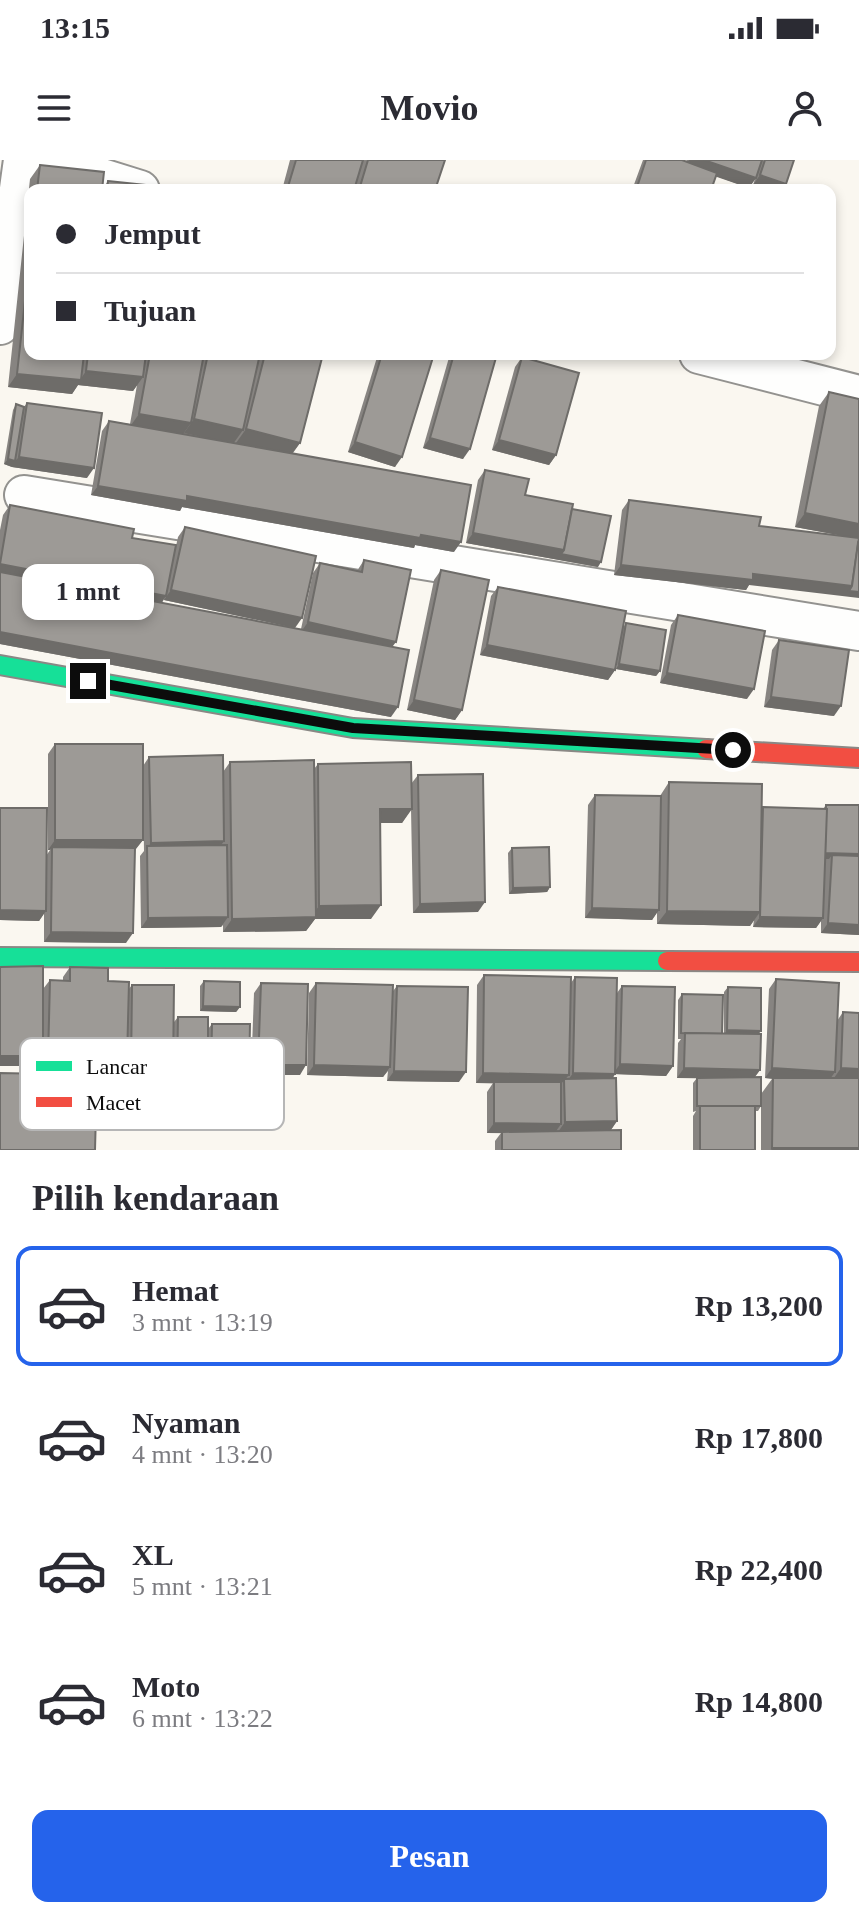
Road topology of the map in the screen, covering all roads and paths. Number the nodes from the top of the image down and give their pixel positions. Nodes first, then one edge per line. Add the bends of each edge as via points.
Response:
1 (23, 160) edge
2 (44, 160) edge
3 (121, 184) edge
4 (0, 325) edge
5 (722, 360) edge
6 (859, 395) edge
7 (24, 495) dead end
8 (859, 631) edge
9 (0, 665) edge
10 (859, 758) edge
11 (0, 957) edge
12 (859, 962) edge

1 - 4 street
2 - 3 street
5 - 6 street
7 - 8 street
9 - 10 street via 353,728
11 - 12 street

